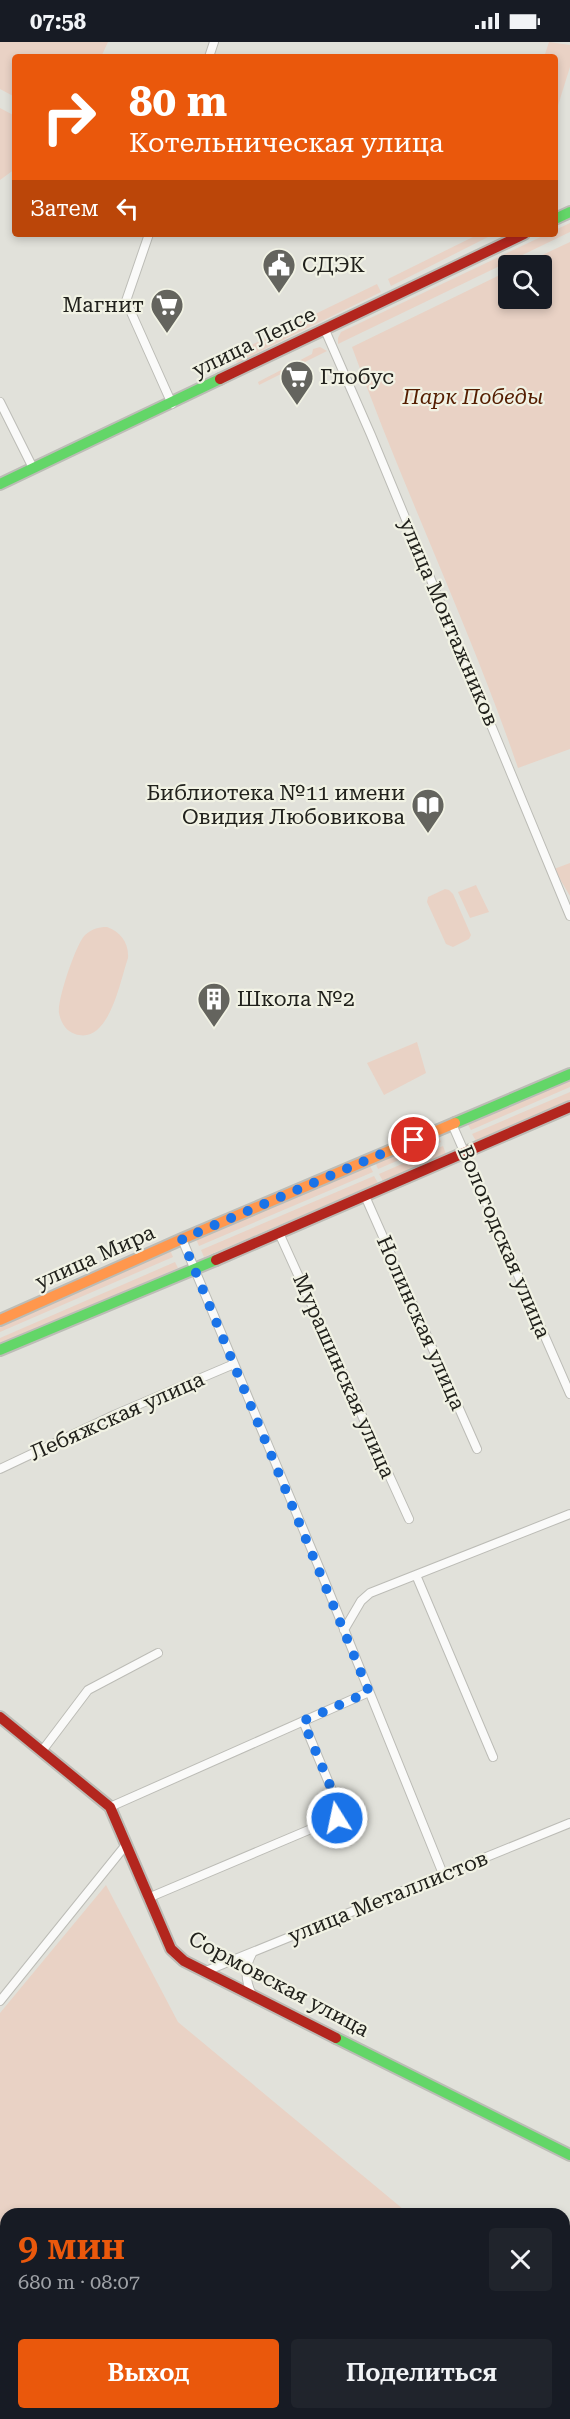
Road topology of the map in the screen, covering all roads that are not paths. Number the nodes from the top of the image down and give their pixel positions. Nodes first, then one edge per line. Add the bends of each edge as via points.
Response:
1 (148, 237) edge
2 (518, 237) edge
3 (325, 330) junction
4 (0, 402) edge
5 (172, 404) junction
6 (33, 468) junction
7 (0, 484) edge
8 (570, 916) edge
9 (570, 1074) edge
10 (570, 1107) edge
11 (452, 1124) junction
12 (466, 1153) junction
13 (365, 1196) junction
14 (279, 1233) junction
15 (182, 1239) junction
16 (194, 1268) junction
17 (0, 1320) edge
18 (0, 1350) edge
19 (234, 1364) junction
20 (570, 1394) edge
21 (477, 1449) dead end
22 (0, 1469) edge
23 (570, 1514) edge
24 (409, 1519) dead end
25 (416, 1575) junction
26 (344, 1630) junction
27 (158, 1653) dead end
28 (369, 1692) junction
29 (0, 1717) edge
30 (303, 1721) junction
31 (42, 1751) junction
32 (493, 1757) dead end
33 (110, 1807) junction
34 (570, 1823) edge
35 (126, 1846) junction
36 (443, 1874) junction
37 (148, 1898) junction
38 (253, 1952) junction
39 (206, 1971) junction
40 (252, 1995) junction
41 (0, 2001) edge
42 (570, 2155) edge

1 - 5 street via 126,301
2 - 3 street, улица Лепсе
3 - 5 street, улица Лепсе
3 - 8 street, улица Монтажников
4 - 6 street
5 - 6 street, улица Лепсе
6 - 7 street, улица Лепсе
9 - 11 street, улица Мира
10 - 12 street
11 - 12 street, Вологодская улица
11 - 15 street, улица Мира
12 - 13 street
12 - 20 street, Вологодская улица
13 - 14 street
13 - 21 street, Нолинская улица
14 - 16 street
14 - 24 street, Мурашинская улица
15 - 16 street
15 - 17 street, улица Мира
16 - 18 street
16 - 19 street
19 - 22 street, Лебяжская улица
19 - 26 street
23 - 25 street
25 - 26 street via 370,1593 360,1602
25 - 32 street
26 - 28 street
27 - 31 street via 88,1690
28 - 30 street
28 - 36 street
29 - 31 street, Сормовская улица
30 - 33 street
30 - 37 street via 339,1807 337,1818
31 - 33 street, Сормовская улица
33 - 35 street, Сормовская улица
34 - 36 street, улица Металлистов
35 - 37 street, Сормовская улица
35 - 41 street
36 - 38 street, улица Металлистов
37 - 39 street, Сормовская улица via 171,1949 184,1961
38 - 39 street, улица Металлистов
38 - 40 street via 246,1965
39 - 40 street, Сормовская улица
40 - 42 street, Сормовская улица

